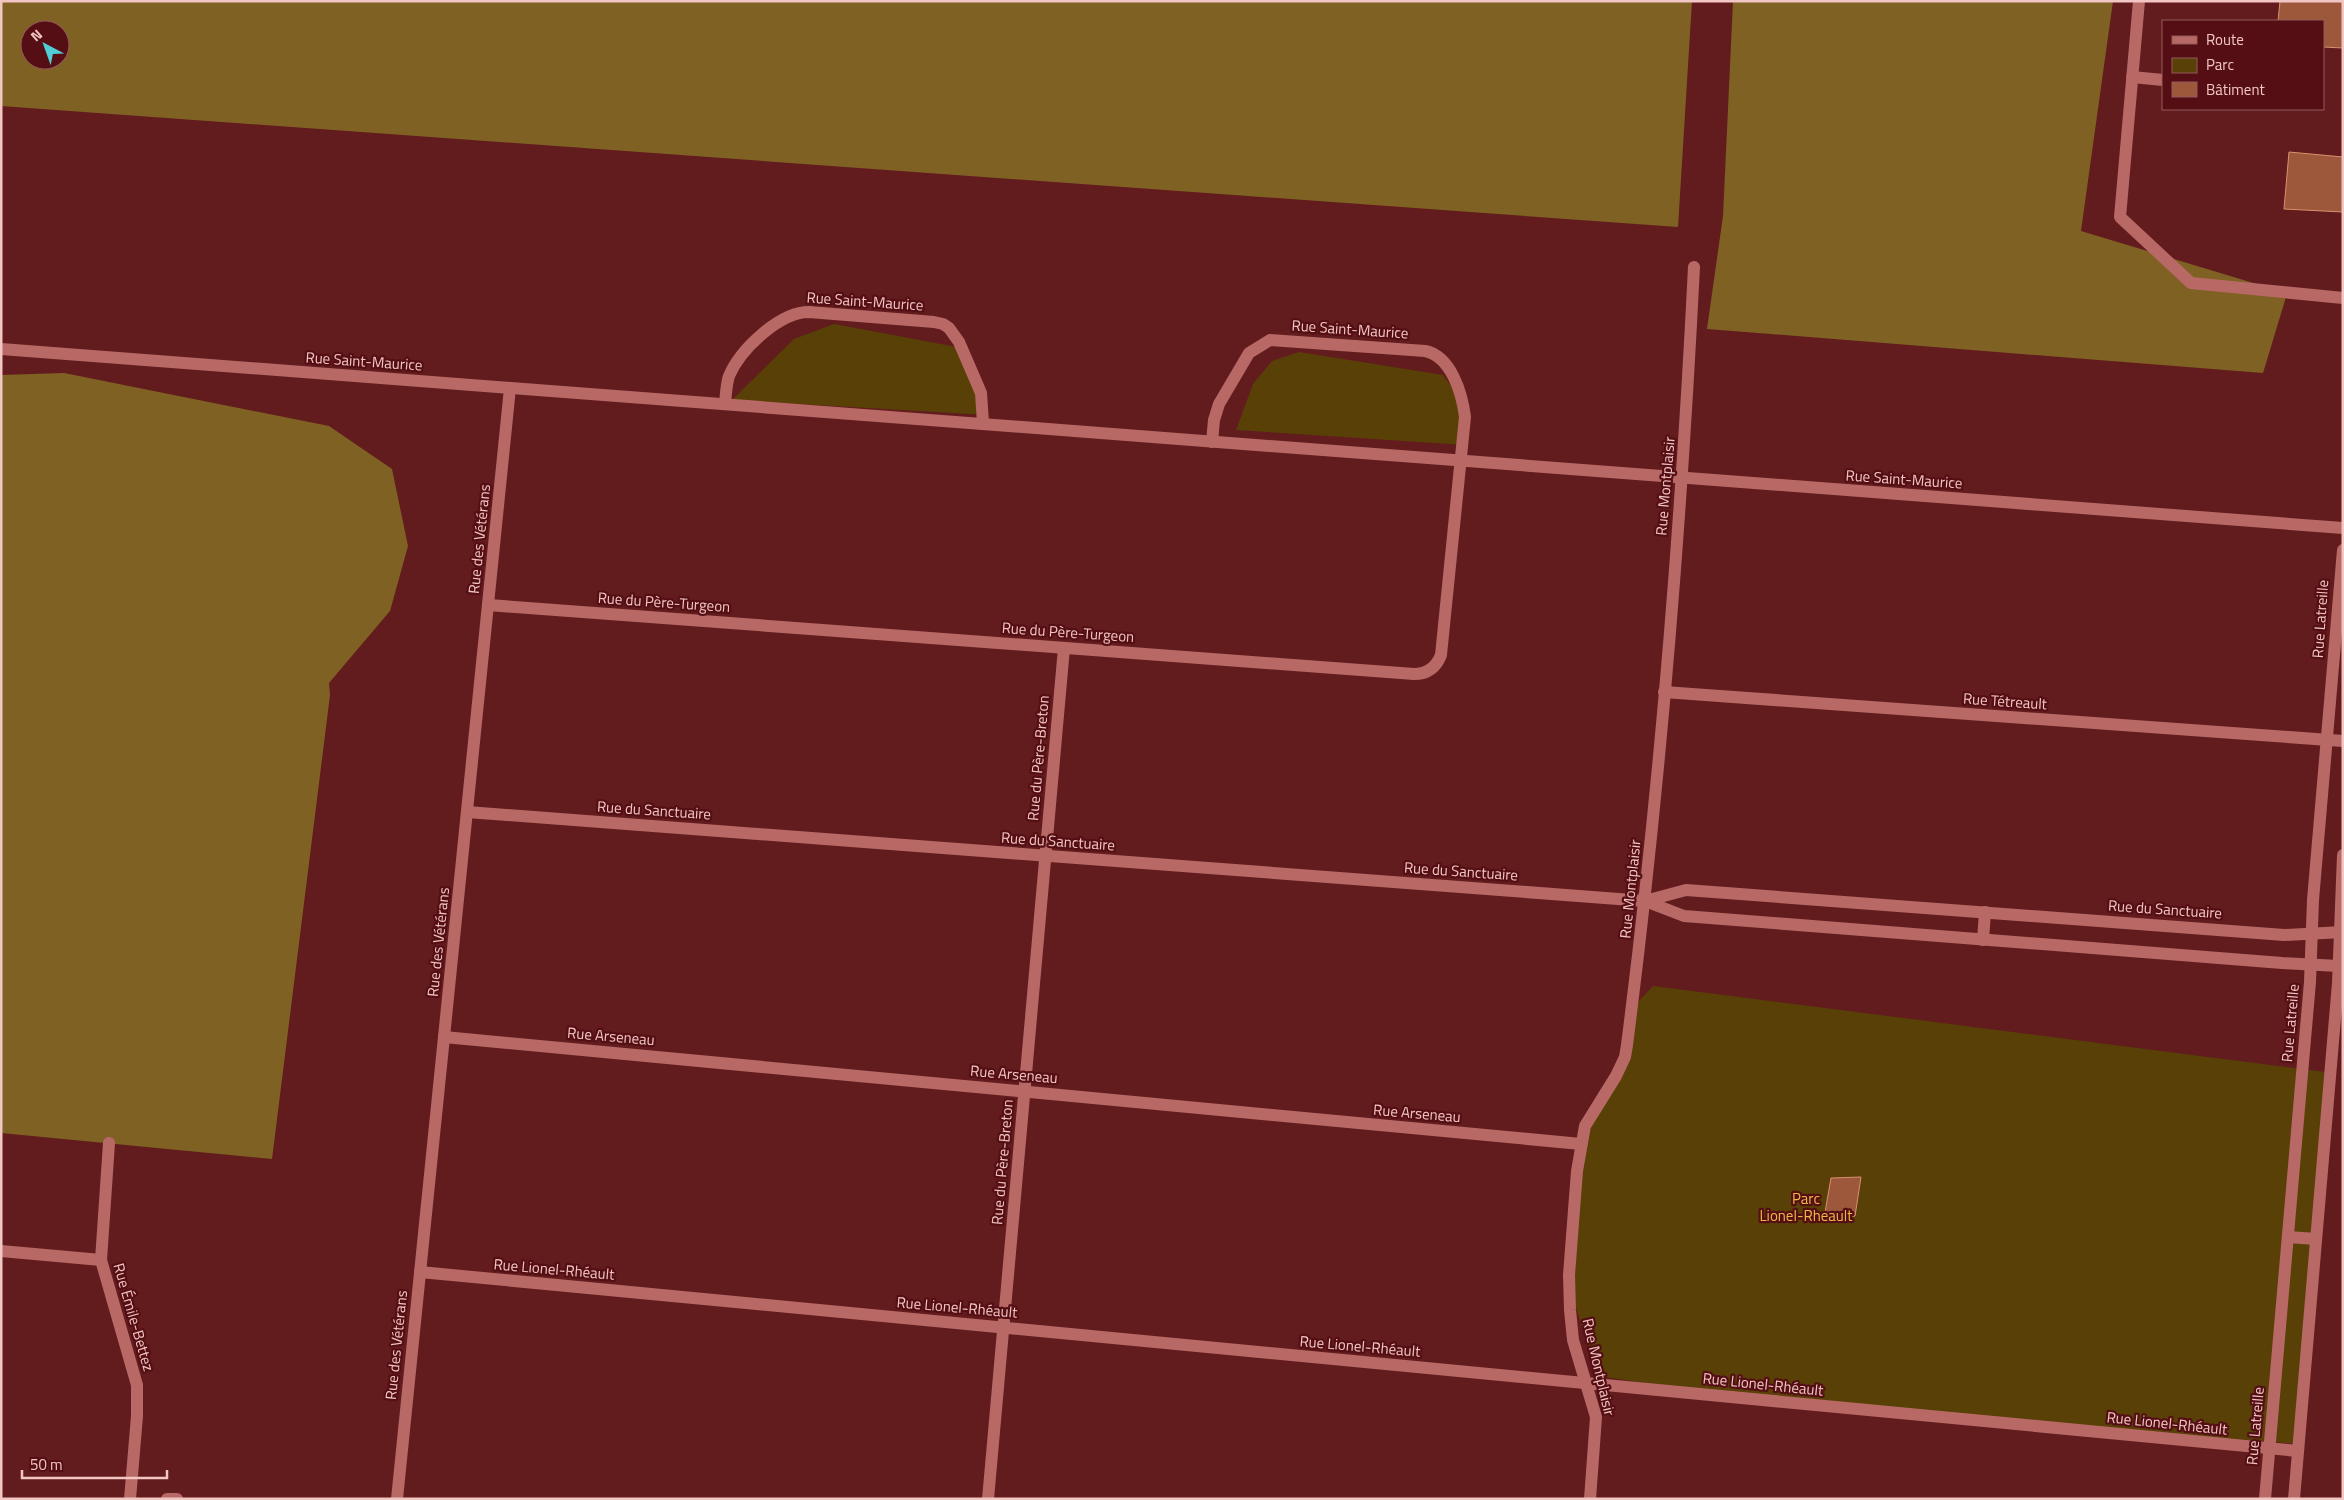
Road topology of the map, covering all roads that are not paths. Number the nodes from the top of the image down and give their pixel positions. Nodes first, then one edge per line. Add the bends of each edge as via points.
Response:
1 (2139, 1) edge
2 (2132, 77) junction
3 (2162, 80) edge
4 (1694, 267) dead end
5 (2343, 298) edge
6 (1, 349) edge
7 (510, 388) junction
8 (725, 404) junction
9 (983, 423) junction
10 (1212, 442) junction
11 (1462, 460) junction
12 (1683, 477) junction
13 (2343, 528) edge
14 (2343, 550) edge
15 (488, 605) junction
16 (1064, 648) junction
17 (1664, 692) junction
18 (2327, 740) junction
19 (2343, 741) edge
20 (467, 812) junction
21 (2343, 855) edge
22 (1046, 856) junction
23 (1645, 901) junction
24 (1985, 912) junction
25 (2341, 932) edge
26 (2311, 934) junction
27 (1983, 940) junction
28 (2311, 965) junction
29 (2339, 966) junction
30 (444, 1037) junction
31 (1025, 1092) junction
32 (109, 1143) dead end
33 (1581, 1144) junction
34 (2288, 1237) junction
35 (2316, 1239) junction
36 (1, 1251) edge
37 (101, 1260) junction
38 (420, 1272) junction
39 (1004, 1328) junction
40 (1587, 1384) junction
41 (2269, 1449) junction
42 (2298, 1451) junction
43 (130, 1499) edge
44 (167, 1499) edge
45 (177, 1499) edge
46 (397, 1499) edge
47 (988, 1499) edge
48 (1590, 1499) edge
49 (2265, 1499) edge
50 (2294, 1499) edge

1 - 2 street
2 - 3 street
2 - 5 street via 2120,217 2191,283
4 - 12 street, Rue Montplaisir
6 - 7 street, Rue Saint-Maurice
7 - 8 street, Rue Saint-Maurice
7 - 15 street, Rue des Vétérans
8 - 9 street, Rue Saint-Maurice
8 - 9 street, Rue Saint-Maurice via 727,382 736,364 770,328 790,315 809,312 943,324 959,342 981,394
9 - 10 street, Rue Saint-Maurice
10 - 11 street, Rue Saint-Maurice
10 - 11 street, Rue Saint-Maurice via 1219,404 1245,359 1262,344 1281,340 1424,351 1437,355 1450,371 1464,409
11 - 12 street, Rue Saint-Maurice
11 - 16 street, Rue du Père-Turgeon via 1441,656 1430,671 1414,674
12 - 13 street, Rue Saint-Maurice
12 - 17 street, Rue Montplaisir
14 - 18 street, Rue Latreille
15 - 16 street, Rue du Père-Turgeon
15 - 20 street, Rue des Vétérans
16 - 22 street, Rue du Père-Breton
17 - 18 street, Rue Tétreault
17 - 23 street, Rue Montplaisir
18 - 19 street, Rue Tétreault
18 - 26 street, Rue Latreille
20 - 22 street, Rue du Sanctuaire
20 - 30 street, Rue des Vétérans
21 - 25 street
22 - 23 street, Rue du Sanctuaire
22 - 31 street, Rue du Père-Breton
23 - 24 street, Rue du Sanctuaire via 1686,890
23 - 27 street, Rue du Sanctuaire via 1684,916
23 - 33 street, Rue Montplaisir via 1625,1057 1588,1119
24 - 26 street, Rue du Sanctuaire via 2284,935
24 - 27 street
25 - 26 street, Rue du Sanctuaire
25 - 29 street
26 - 28 street, Rue Latreille
27 - 28 street, Rue du Sanctuaire
28 - 29 street, Rue du Sanctuaire
28 - 34 street, Rue Latreille
29 - 35 street
30 - 31 street, Rue Arseneau
30 - 38 street, Rue des Vétérans
31 - 33 street, Rue Arseneau
31 - 39 street, Rue du Père-Breton
32 - 37 street, Rue Émile-Bettez
33 - 40 street, Rue Montplaisir via 1569,1275 1573,1340
34 - 35 street
34 - 41 street, Rue Latreille
35 - 42 street
36 - 37 street
37 - 43 street, Rue Émile-Bettez via 137,1385
38 - 39 street, Rue Lionel-Rhéault
38 - 46 street, Rue des Vétérans
39 - 40 street, Rue Lionel-Rhéault
39 - 47 street, Rue du Père-Breton
40 - 41 street, Rue Lionel-Rhéault
40 - 48 street, Rue Montplaisir via 1596,1417
41 - 42 street, Rue Lionel-Rhéault
41 - 49 street, Rue Latreille
42 - 50 street
44 - 45 street

